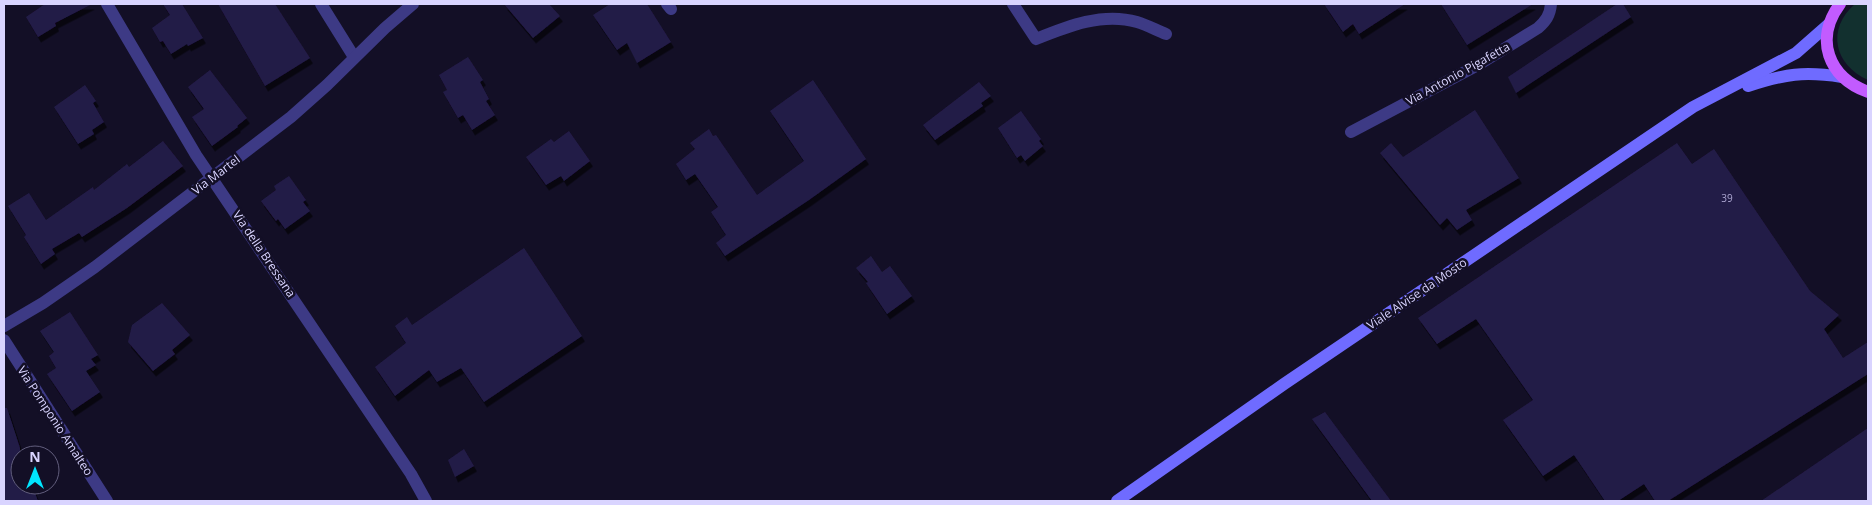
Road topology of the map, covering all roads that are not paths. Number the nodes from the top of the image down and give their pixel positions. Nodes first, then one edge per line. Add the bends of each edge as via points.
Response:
1 (107, 4) edge
2 (321, 4) edge
3 (413, 4) edge
4 (1013, 4) edge
5 (1551, 4) edge
6 (1840, 4) edge
7 (1829, 24) junction
8 (1166, 34) dead end
9 (354, 57) junction
10 (1842, 77) junction
11 (1868, 92) edge
12 (1722, 93) junction
13 (1351, 132) dead end
14 (212, 177) junction
15 (4, 326) edge
16 (4, 340) edge
17 (107, 501) edge
18 (426, 501) edge
19 (1117, 501) edge

1 - 14 street, Via della Bressana
2 - 9 street
3 - 9 street, Via Martel
4 - 8 street via 1036,39 1070,25 1104,18 1136,22
5 - 13 street, Via Antonio Pigafetta via 1546,20 1538,28 1478,66
6 - 7 main road
7 - 10 main road via 1826,38 1828,53
7 - 12 main road, Viale Alvise da Mosto via 1796,53
9 - 14 street, Via Martel via 291,117
10 - 11 main road
10 - 12 main road, Viale Alvise da Mosto via 1802,73
12 - 19 main road, Viale Alvise da Mosto via 1693,107
14 - 15 street, Via Martel via 95,267
14 - 18 street, Via della Bressana
16 - 17 street, Via Pomponio Amalteo

